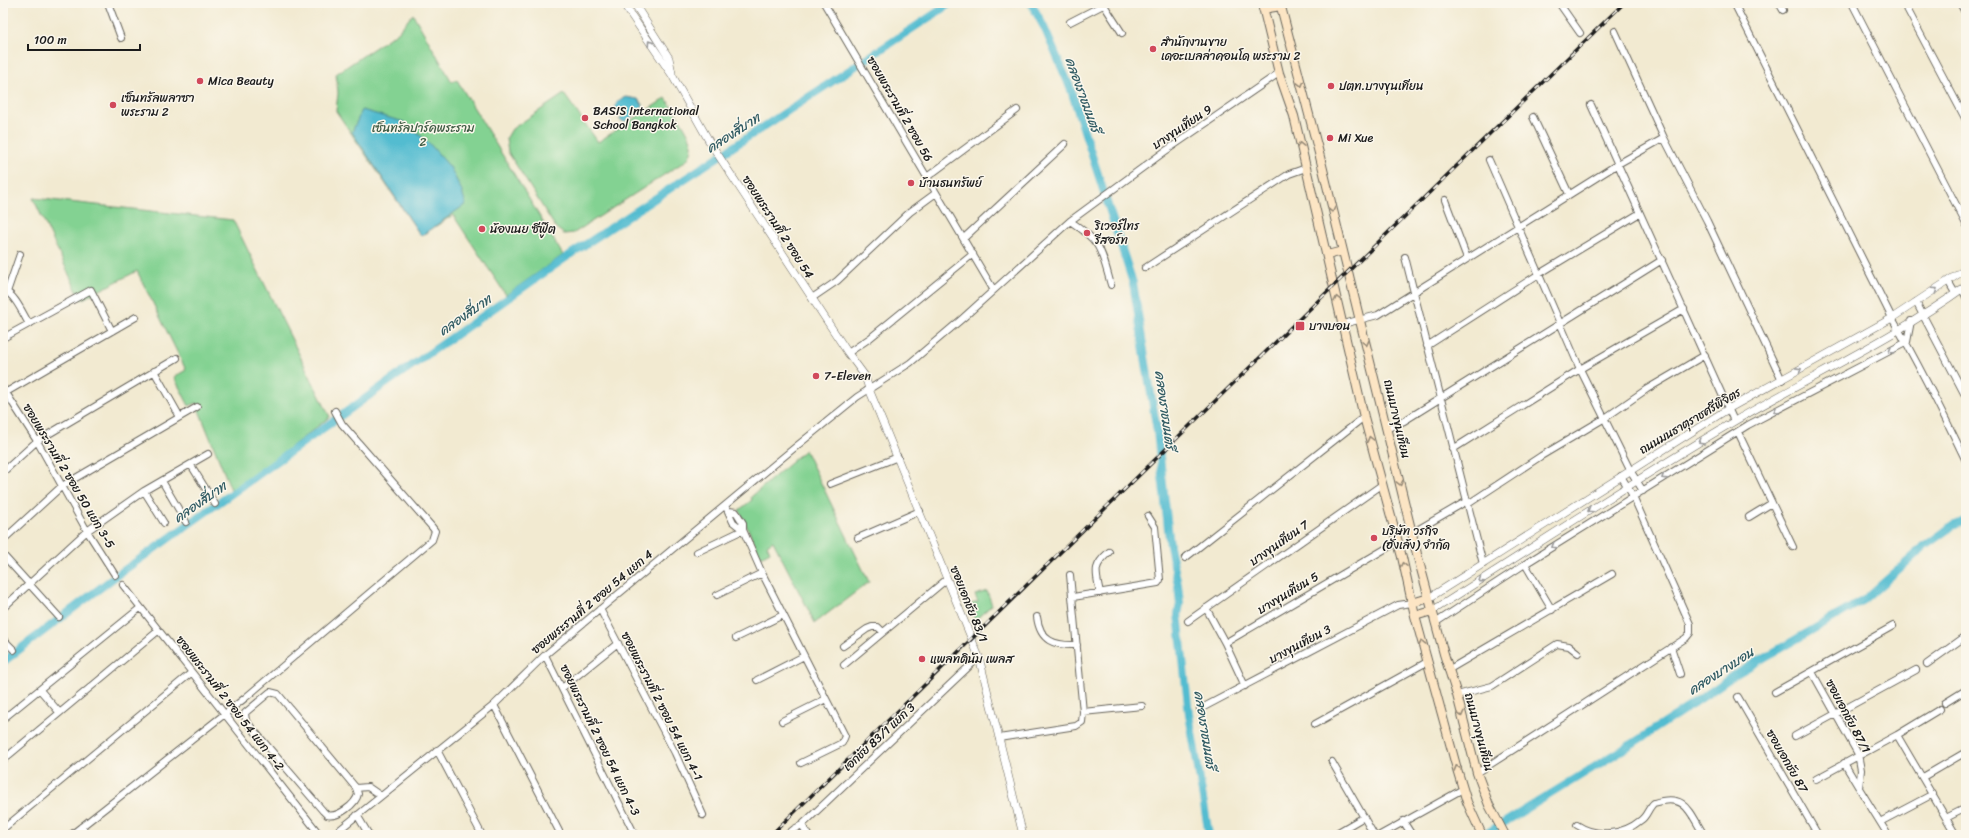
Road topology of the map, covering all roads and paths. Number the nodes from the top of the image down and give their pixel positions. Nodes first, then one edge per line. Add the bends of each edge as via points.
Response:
1 (108, 3) edge
2 (623, 3) edge
3 (634, 3) edge
4 (824, 3) edge
5 (1559, 3) edge
6 (1734, 3) edge
7 (1779, 3) edge
8 (1852, 3) edge
9 (1904, 3) edge
10 (1960, 3) edge
11 (1105, 4) edge
12 (1282, 4) edge
13 (1263, 6) edge
14 (1783, 10) dead end
15 (1966, 14) edge
16 (1070, 22) dead end
17 (1615, 31) dead end
18 (1580, 32) dead end
19 (1122, 33) dead end
20 (121, 38) dead end
21 (1279, 73) junction
22 (672, 75) junction
23 (1591, 105) dead end
24 (1017, 110) dead end
25 (1533, 117) dead end
26 (1966, 120) edge
27 (1664, 138) junction
28 (1065, 144) dead end
29 (1489, 160) dead end
30 (1618, 164) junction
31 (1306, 168) junction
32 (927, 177) junction
33 (936, 193) junction
34 (1569, 194) junction
35 (1445, 200) dead end
36 (1640, 213) junction
37 (1070, 221) junction
38 (1966, 224) edge
39 (1519, 227) junction
40 (964, 238) junction
41 (1343, 250) junction
42 (20, 254) dead end
43 (973, 254) junction
44 (1327, 255) junction
45 (1405, 257) dead end
46 (1467, 258) junction
47 (1662, 260) junction
48 (1145, 268) dead end
49 (1966, 269) edge
50 (1539, 274) junction
51 (1948, 281) junction
52 (1111, 285) dead end
53 (993, 289) junction
54 (1961, 289) edge
55 (5, 291) edge
56 (1414, 293) junction
57 (1966, 297) edge
58 (812, 298) junction
59 (1916, 302) junction
60 (1684, 309) junction
61 (1923, 314) junction
62 (136, 317) dead end
63 (1892, 318) junction
64 (1361, 320) junction
65 (1911, 321) junction
66 (29, 324) junction
67 (1343, 324) junction
68 (1560, 324) junction
69 (1898, 329) junction
70 (112, 331) junction
71 (3, 338) edge
72 (1907, 342) junction
73 (1427, 346) junction
74 (848, 353) junction
75 (1705, 354) junction
76 (177, 358) dead end
77 (1580, 369) junction
78 (154, 371) junction
79 (1782, 380) junction
80 (869, 389) junction
81 (4, 391) edge
82 (1966, 397) edge
83 (1440, 398) junction
84 (197, 407) dead end
85 (1728, 409) junction
86 (335, 411) dead end
87 (180, 417) junction
88 (1364, 417) junction
89 (1605, 418) junction
90 (1734, 422) junction
91 (1386, 429) junction
92 (1738, 432) junction
93 (37, 441) junction
94 (1453, 449) junction
95 (208, 454) dead end
96 (898, 457) junction
97 (1966, 461) edge
98 (191, 465) junction
99 (1630, 470) junction
100 (3, 472) edge
101 (1621, 476) junction
102 (162, 481) junction
103 (1637, 481) junction
104 (830, 484) dead end
105 (1383, 484) junction
106 (62, 486) junction
107 (1627, 487) junction
108 (144, 491) junction
109 (1643, 491) junction
110 (1633, 496) junction
111 (1468, 503) junction
112 (1772, 503) junction
113 (215, 504) dead end
114 (727, 509) junction
115 (920, 511) junction
116 (1148, 516) dead end
117 (1749, 517) dead end
118 (186, 522) dead end
119 (164, 523) dead end
120 (742, 530) junction
121 (87, 531) junction
122 (1412, 533) junction
123 (858, 538) dead end
124 (3, 540) edge
125 (1397, 542) junction
126 (1793, 547) dead end
127 (697, 552) dead end
128 (1109, 552) dead end
129 (3, 555) edge
130 (1185, 558) dead end
131 (1483, 564) junction
132 (1525, 564) junction
133 (762, 573) junction
134 (1612, 574) dead end
135 (115, 575) dead end
136 (1070, 575) dead end
137 (947, 579) junction
138 (30, 584) junction
139 (123, 585) dead end
140 (1100, 593) junction
141 (717, 595) dead end
142 (1073, 597) junction
143 (1429, 598) junction
144 (1412, 603) junction
145 (3, 608) edge
146 (140, 608) junction
147 (600, 608) junction
148 (1206, 608) junction
149 (1552, 610) junction
150 (1432, 611) junction
151 (783, 615) junction
152 (1415, 616) junction
153 (59, 617) dead end
154 (1037, 617) dead end
155 (1188, 621) dead end
156 (1435, 623) junction
157 (1893, 626) dead end
158 (158, 631) junction
159 (883, 632) junction
160 (1966, 636) edge
161 (736, 638) dead end
162 (3, 639) edge
163 (618, 643) junction
164 (1225, 643) junction
165 (1077, 645) junction
166 (843, 646) dead end
167 (1671, 647) junction
168 (14, 650) dead end
169 (1578, 653) dead end
170 (545, 655) junction
171 (804, 656) junction
172 (979, 657) junction
173 (1428, 662) junction
174 (1927, 664) dead end
175 (844, 665) dead end
176 (1448, 670) junction
177 (1916, 670) dead end
178 (1812, 672) junction
179 (191, 673) junction
180 (1680, 674) dead end
181 (757, 680) dead end
182 (1245, 686) junction
183 (562, 688) junction
184 (40, 690) junction
185 (1966, 690) edge
186 (1775, 692) dead end
187 (1457, 694) junction
188 (1738, 697) dead end
189 (826, 699) junction
190 (1945, 703) dead end
191 (494, 705) junction
192 (1142, 706) dead end
193 (1200, 708) dead end
194 (1940, 709) dead end
195 (59, 712) junction
196 (1083, 712) junction
197 (1836, 714) junction
198 (224, 715) junction
199 (3, 719) edge
200 (782, 720) dead end
201 (1315, 724) dead end
202 (1897, 735) junction
203 (1795, 736) dead end
204 (999, 738) junction
205 (437, 750) junction
206 (1966, 752) edge
207 (1858, 754) junction
208 (3, 760) edge
209 (1332, 762) dead end
210 (801, 763) dead end
211 (1844, 763) junction
212 (1477, 773) junction
213 (1923, 777) junction
214 (1816, 779) dead end
215 (356, 788) junction
216 (1859, 788) junction
217 (1463, 789) junction
218 (1933, 794) junction
219 (381, 796) junction
220 (1966, 808) edge
221 (357, 815) junction
222 (703, 815) dead end
223 (1364, 818) junction
224 (1948, 818) junction
225 (1403, 821) junction
226 (1880, 822) junction
227 (802, 825) junction
228 (1577, 825) dead end
229 (82, 827) junction
230 (3, 829) edge
231 (1481, 833) edge
232 (788, 834) edge
233 (71, 835) edge
234 (89, 835) edge
235 (320, 835) edge
236 (333, 835) edge
237 (369, 835) edge
238 (482, 835) edge
239 (561, 835) edge
240 (634, 835) edge
241 (808, 835) edge
242 (1023, 835) edge
243 (1333, 835) edge
244 (1374, 835) edge
245 (1380, 835) edge
246 (1412, 835) edge
247 (1505, 835) edge
248 (1704, 835) edge
249 (1818, 835) edge
250 (1888, 835) edge
251 (1956, 835) edge

1 - 20 street
22 -> 2 street, ซอยพระรามที่ 2 ซอย 54
3 - 22 street, ซอยพระรามที่ 2 ซอย 54 via 669,58
4 - 32 street, ซอยพระรามที่ 2 ซอย 56
5 - 18 street
6 - 63 street
7 - 14 street
8 - 38 street
9 - 26 street
10 - 15 street
11 - 16 street
11 - 19 street
12 - 13 main road
12 -> 41 main road, ถนนบางขุนเทียน
13 - 21 main road
17 - 27 street
31 -> 21 main road via 1294,116
21 - 37 street, บางขุนเทียน 9 via 1117,185
22 - 58 street, ซอยพระรามที่ 2 ซอย 54 via 709,141
23 - 30 street
24 - 32 street
25 - 34 street
27 - 30 street
27 - 79 street
28 - 40 street
29 - 39 street
30 - 34 street
30 - 36 street
31 - 44 main road
31 - 48 street via 1289,174
32 - 33 street, ซอยพระรามที่ 2 ซอย 56
33 - 40 street, ซอยพระรามที่ 2 ซอย 56
33 - 58 street via 910,212 837,281
34 - 39 street
35 - 46 street
36 - 47 street
36 - 50 street
37 - 52 street via 1094,239 1100,249
37 - 53 street, บางขุนเทียน 9
39 - 46 street
39 - 50 street
40 - 43 street, ซอยพระรามที่ 2 ซอย 56
41 - 44 main road
41 - 64 main road, ถนนบางขุนเทียน
42 - 55 street
43 - 53 street, ซอยพระรามที่ 2 ซอย 56
43 - 74 street
67 -> 44 main road
45 - 56 street
46 - 56 street
47 - 60 street
47 - 68 street
49 - 51 street, ถนนมนธาตุราชศรีพิจิตร
50 - 68 street
50 - 73 street
51 - 54 street
59 -> 51 street, ถนนมนธาตุราชศรีพิจิตร
53 - 80 street, ซอยพระรามที่ 2 ซอย 54 แยก 4 via 910,363
54 - 57 street
54 - 61 street, ถนนมนธาตุราชศรีพิจิตร
55 - 66 street
56 - 64 street via 1378,315
56 - 73 street
58 - 74 street, ซอยพระรามที่ 2 ซอย 54
59 - 61 street
59 - 63 street, ถนนมนธาตุราชศรีพิจิตร
60 - 75 street
60 - 77 street
61 - 65 street, ถนนมนธาตุราชศรีพิจิตร
61 - 82 street
62 - 70 street
63 - 69 street
79 -> 63 street, ถนนมนธาตุราชศรีพิจิตร
64 - 67 street
64 -> 91 main road, ถนนบางขุนเทียน
65 - 69 street, ถนนมนธาตุราชศรีพิจิตร
65 - 72 street
66 - 70 street via 91,290
66 - 71 street
67 - 88 main road
68 - 77 street
68 - 83 street
69 - 72 street
69 - 90 street, ถนนมนธาตุราชศรีพิจิตร
70 - 81 street
72 -> 92 street via 1760,418
72 - 97 street
73 - 83 street
74 - 80 street, ซอยพระรามที่ 2 ซอย 54 via 865,376
75 - 85 street
75 - 89 street
76 - 78 street
77 - 89 street
77 - 94 street
78 - 87 street
78 - 93 street
79 - 85 street, ถนนมนธาตุราชศรีพิจิตร
80 - 96 street, ซอยเอกชัย 83/1
80 - 114 street, ซอยพระรามที่ 2 ซอย 54 แยก 4 via 793,449
81 - 93 street, ซอยพระรามที่ 2 ซอย 50 แยก 3-5
83 - 91 street via 1404,421
83 - 94 street
84 - 87 street
85 - 90 street
85 - 99 street, ถนนมนธาตุราชศรีพิจิตร
86 - 198 street via 342,424 432,526 434,535 429,543
87 - 106 street
105 -> 88 main road
88 - 130 street
89 - 99 street
89 - 111 street
90 -> 103 street, ถนนมนธาตุราชศรีพิจิตร
91 -> 122 main road, ถนนบางขุนเทียน
92 -> 109 street
92 - 112 street
93 - 100 street
93 - 106 street, ซอยพระรามที่ 2 ซอย 50 แยก 3-5
94 - 111 street
95 - 98 street
96 - 104 street
96 - 115 street, ซอยเอกชัย 83/1
98 - 102 street
98 - 113 street
99 - 101 street, ถนนมนธาตุราชศรีพิจิตร
99 - 103 street
101 - 107 street
101 - 131 street, ถนนมนธาตุราชศรีพิจิตร
102 - 108 street
102 - 118 street
103 - 107 street, ถนนมนธาตุราชศรีพิจิตร
103 - 109 street
105 - 125 main road
105 - 148 street, บางขุนเทียน 7
106 - 121 street, ซอยพระรามที่ 2 ซอย 50 แยก 3-5
106 - 124 street
107 - 110 street
107 -> 150 street, ถนนมนธาตุราชศรีพิจิตร
108 - 119 street
108 - 121 street
109 - 110 street
110 -> 132 street
110 - 167 street via 1690,624 1690,633
111 - 122 street
111 - 131 street
112 - 117 street
112 - 126 street
114 - 120 street via 736,527
114 - 147 street, ซอยพระรามที่ 2 ซอย 54 แยก 4
115 - 123 street
115 - 137 street, ซอยเอกชัย 83/1
116 - 140 street via 1156,530 1159,582 1154,585
120 - 127 street
120 - 133 street
121 - 135 street, ซอยพระรามที่ 2 ซอย 50 แยก 3-5
121 - 138 street
122 - 143 main road, ถนนบางขุนเทียน
144 -> 125 main road
125 - 164 street, บางขุนเทียน 5
128 - 140 street via 1098,561 1096,567
129 - 138 street
131 - 143 street, ถนนมนธาตุราชศรีพิจิตร
132 - 149 street
132 - 156 street
133 - 141 street
133 - 151 street
134 - 149 street
136 - 142 street
137 - 159 street
137 - 172 street, ซอยเอกชัย 83/1
138 - 145 street
138 - 153 street
139 - 146 street, ซอยพระรามที่ 2 ซอย 54 แยก 4-2
140 - 142 street
142 - 165 street
143 - 144 main road
143 - 150 main road, ถนนบางขุนเทียน
144 - 152 main road
144 - 182 street, บางขุนเทียน 3 via 1398,605
146 - 158 street, ซอยพระรามที่ 2 ซอย 54 แยก 4-2
146 - 184 street
147 - 163 street, ซอยพระรามที่ 2 ซอย 54 แยก 4-1
147 - 170 street, ซอยพระรามที่ 2 ซอย 54 แยก 4
148 - 155 street, บางขุนเทียน 7
148 - 164 street
149 - 176 street
150 - 152 main road
150 - 156 main road, ถนนบางขุนเทียน
151 - 161 street
151 - 171 street
173 -> 152 main road
154 - 165 street via 1040,631 1052,642
156 - 176 main road, ถนนบางขุนเทียน
157 - 178 street
158 - 179 street, ซอยพระรามที่ 2 ซอย 54 แยก 4-2
158 - 195 street
159 - 166 street via 878,627 872,627
159 - 175 street
160 - 174 street
162 - 168 street
163 - 183 street
163 - 222 street, ซอยพระรามที่ 2 ซอย 54 แยก 4-1 via 675,753
164 - 182 street
165 - 196 street
167 - 180 street
167 - 212 street
169 - 187 street via 1569,646 1557,644 1492,686
170 - 183 street, ซอยพระรามที่ 2 ซอย 54 แยก 4-3
170 - 191 street, ซอยพระรามที่ 2 ซอย 54 แยก 4
171 - 181 street
171 - 189 street
172 - 204 street, ซอยเอกชัย 83/1
172 - 227 street, เอกชัย 83/1 แยก 3
173 - 201 street
217 -> 173 main road
176 - 187 main road, ถนนบางขุนเทียน
177 - 197 street
178 - 186 street
178 - 197 street, ซอยเอกชัย 87/1
179 - 198 street, ซอยพระรามที่ 2 ซอย 54 แยก 4-2
179 - 230 street
182 - 193 street, บางขุนเทียน 3
183 - 240 street, ซอยพระรามที่ 2 ซอย 54 แยก 4-3
184 - 195 street
184 - 199 street
185 - 190 street
187 -> 212 main road, ถนนบางขุนเทียน
188 - 249 street, ซอยเอกชัย 87
189 - 200 street
189 - 210 street via 844,734 844,740
191 - 205 street, ซอยพระรามที่ 2 ซอย 54 แยก 4
191 - 239 street
192 - 196 street
194 - 202 street
195 - 208 street
196 - 204 street via 1082,722 1076,726
197 - 203 street
197 - 207 street, ซอยเอกชัย 87/1
198 - 229 street
198 - 235 street, ซอยพระรามที่ 2 ซอย 54 แยก 4-2
202 - 207 street
202 - 213 street
204 - 242 street, ซอยเอกชัย 83/1
205 - 219 street, ซอยพระรามที่ 2 ซอย 54 แยก 4
205 - 238 street
206 - 213 street
207 - 211 street
207 - 216 street, ซอยเอกชัย 87/1 via 1861,770
209 - 223 street
211 - 214 street
211 - 216 street
212 - 247 main road, ถนนบางขุนเทียน
213 - 218 street
215 - 215 street via 358,794 354,802 336,814 327,815 248,724 246,713 270,692 278,694
215 - 219 street via 368,787
216 - 226 street
217 - 225 street
217 - 231 main road
218 - 224 street
218 - 226 street
219 - 221 street, ซอยพระรามที่ 2 ซอย 54 แยก 4
220 - 224 street
221 - 236 street, ซอยพระรามที่ 2 ซอย 54 แยก 4
221 - 237 street
223 - 243 street
223 - 244 street
224 - 251 street
225 - 245 street
225 - 246 street
226 - 250 street
227 - 232 street, เอกชัย 83/1 แยก 3
227 - 241 street
228 - 248 street via 1604,834 1620,832 1641,820 1654,803 1672,799 1680,801 1685,806
229 - 233 street
229 - 234 street

